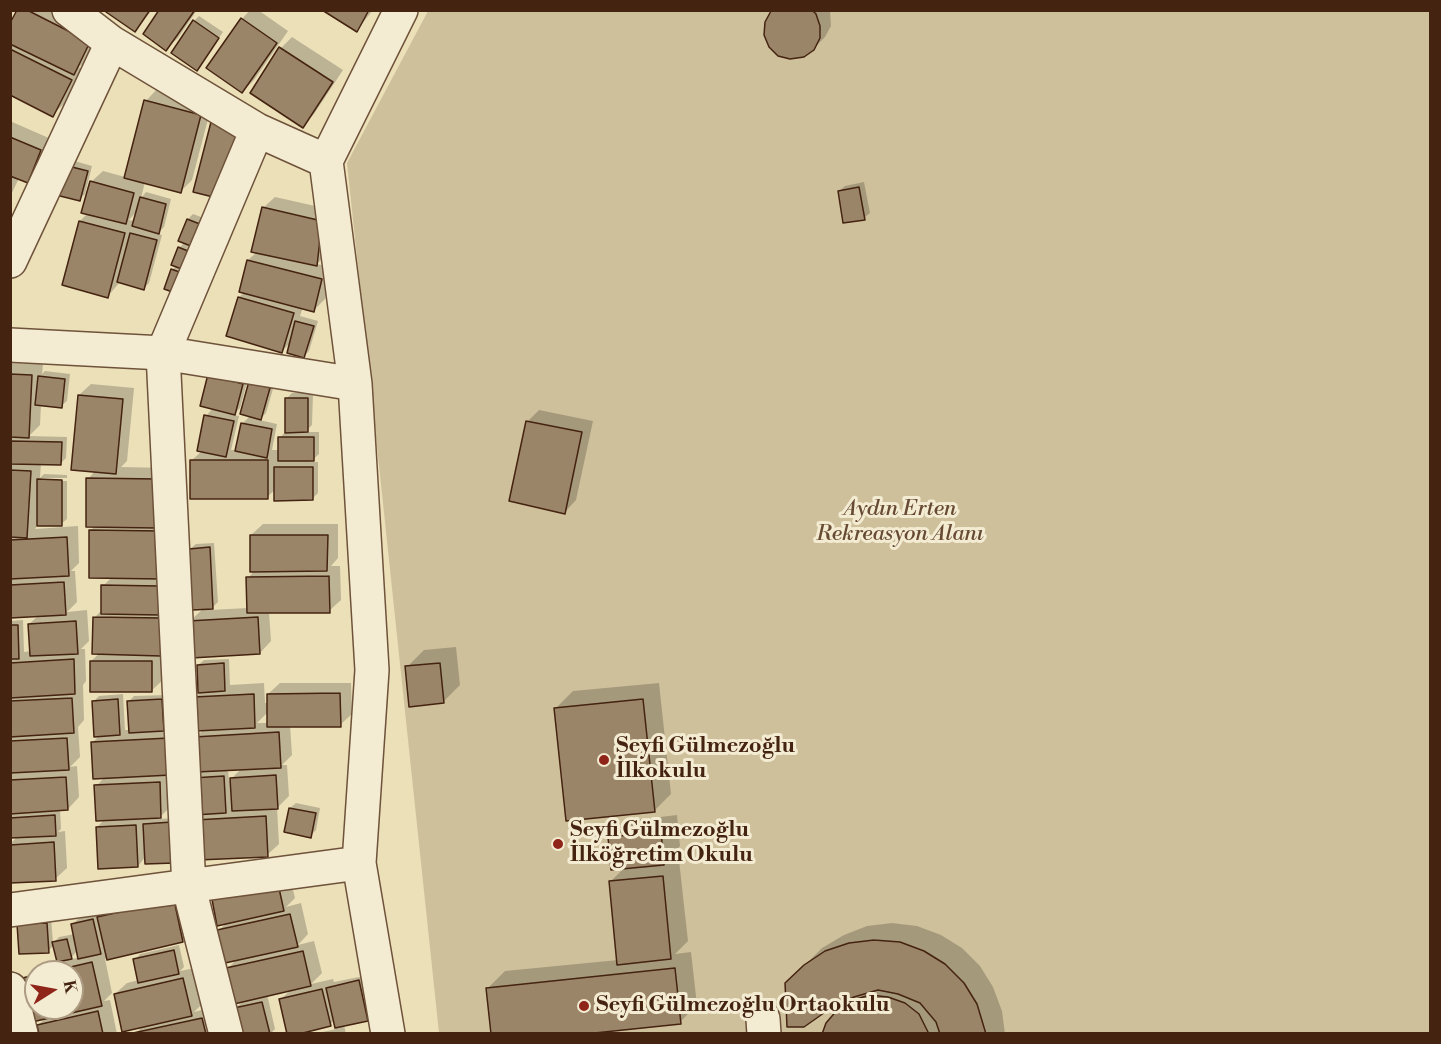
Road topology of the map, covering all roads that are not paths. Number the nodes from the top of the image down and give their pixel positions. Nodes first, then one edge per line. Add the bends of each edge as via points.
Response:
1 (69, 10) edge
2 (401, 10) edge
3 (112, 43) junction
4 (257, 130) junction
5 (326, 161) junction
6 (10, 261) edge
7 (10, 345) edge
8 (163, 353) junction
9 (355, 384) junction
10 (358, 863) junction
11 (189, 888) junction
12 (10, 910) edge
13 (10, 989) edge
14 (21, 1034) edge
15 (226, 1034) edge
16 (388, 1034) edge

1 - 3 street
2 - 5 street
3 - 4 street
3 - 6 street
4 - 5 street
4 - 8 street
5 - 9 street
7 - 8 street
8 - 9 street
8 - 11 street
9 - 10 street via 372,670
10 - 11 street
10 - 16 street
11 - 12 street
11 - 15 street
13 - 14 street

